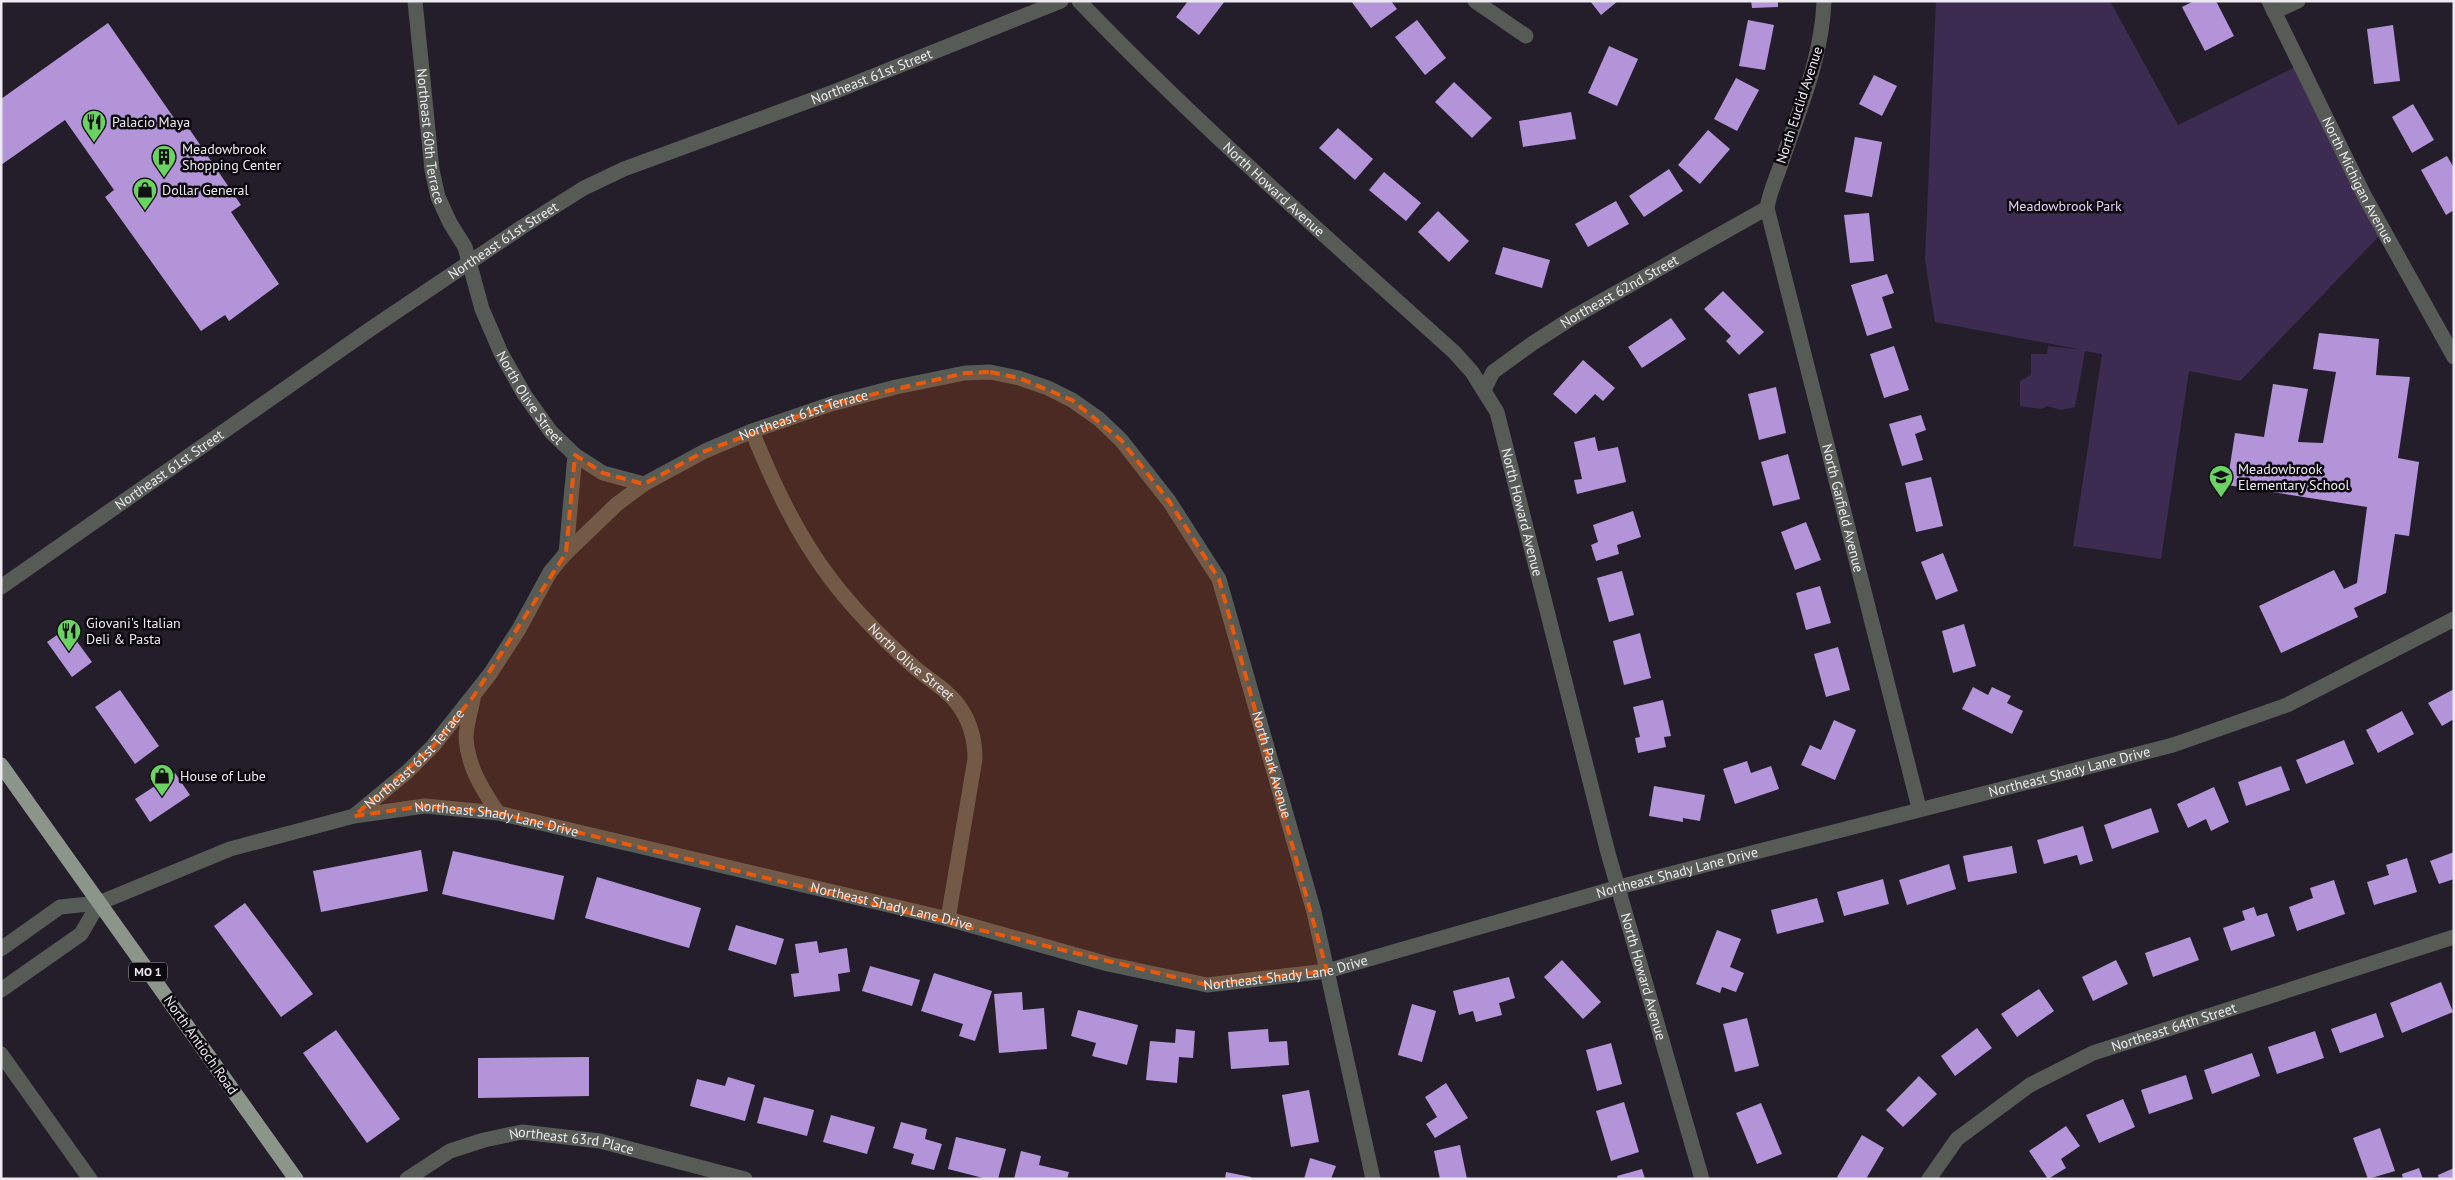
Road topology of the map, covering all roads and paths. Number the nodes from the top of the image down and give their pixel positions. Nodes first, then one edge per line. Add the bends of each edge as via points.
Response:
1 (414, 1) edge
2 (1061, 1) edge
3 (1079, 1) edge
4 (1475, 1) edge
5 (1824, 1) edge
6 (2298, 1) edge
7 (2272, 7) edge
8 (1526, 36) dead end
9 (1767, 208) junction
10 (471, 263) junction
11 (2454, 357) edge
12 (1484, 390) junction
13 (1072, 400) joint
14 (752, 431) junction
15 (575, 455) junction
16 (644, 484) junction
17 (566, 553) junction
18 (1, 587) edge
19 (2454, 619) edge
20 (473, 697) junction
21 (1, 765) edge
22 (1919, 808) junction
23 (498, 813) junction
24 (354, 816) junction
25 (1619, 887) junction
26 (99, 903) junction
27 (948, 919) junction
28 (2454, 937) edge
29 (1, 949) edge
30 (1327, 971) junction
31 (1, 990) edge
32 (1, 1054) edge
33 (90, 1179) edge
34 (296, 1179) edge
35 (407, 1179) edge
36 (744, 1179) edge
37 (1373, 1179) edge
38 (1702, 1179) edge
39 (1929, 1179) edge

1 - 10 street, Northeast 60th Terrace via 432,170 438,197
2 - 10 street, Northeast 61st Street via 836,91 624,169 584,188
3 - 12 street, North Howard Avenue via 1189,110 1455,353
4 - 8 street
5 - 9 street, North Euclid Avenue via 1817,55 1770,189
6 - 7 street
7 - 11 street, North Michigan Avenue via 2370,205
9 - 12 street, Northeast 62nd Street via 1541,337 1494,372
9 - 22 street, North Garfield Avenue
10 - 15 street, North Olive Street via 482,309 501,353 551,432
10 - 18 street, Northeast 61st Street via 369,330
12 - 25 street, North Howard Avenue via 1497,412 1605,844
13 - 14 street, Northeast 61st Terrace via 1019,378 990,372 965,373 831,404
13 - 30 street, North Park Avenue via 1121,440 1169,502 1219,579 1314,912
14 - 16 street, Northeast 61st Terrace via 705,451
14 - 27 street, North Olive Street via 772,482 829,577 891,646 953,698 967,720 975,746 975,759
15 - 16 street, North Olive Street via 603,473
15 - 17 street
16 - 17 street, Northeast 61st Terrace via 617,504
17 - 20 street, Northeast 61st Terrace via 550,572 519,629
19 - 22 street, Northeast Shady Lane Drive via 2288,705 2173,745
20 - 23 street, Northeast 61st Terrace via 466,736 470,761 479,785
20 - 24 street, Northeast 61st Terrace via 426,753
21 - 26 main road, North Antioch Road / MO 1
22 - 25 street, Northeast Shady Lane Drive
23 - 24 street, Northeast Shady Lane Drive via 425,806
23 - 27 street, Northeast Shady Lane Drive
24 - 26 street, Northeast Shady Lane Drive via 230,850
25 - 30 street, Northeast Shady Lane Drive
25 - 38 street, North Howard Avenue
26 - 29 street, Northeast Shady Lane Drive via 60,907
26 - 31 street via 81,934
26 - 34 main road, North Antioch Road / MO 1
27 - 30 street, Northeast Shady Lane Drive via 1108,964 1207,985
28 - 39 street, Northeast 64th Street via 2093,1053 2030,1085 1957,1138
30 - 37 street, North Park Avenue
32 - 33 street
35 - 36 street, Northeast 63rd Place via 450,1152 522,1132 600,1141

